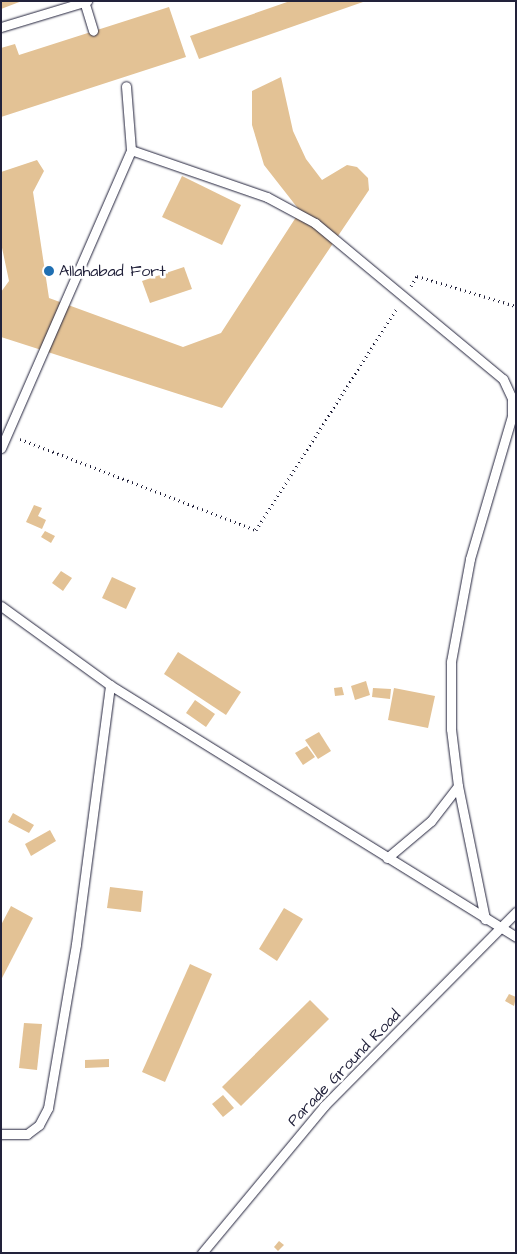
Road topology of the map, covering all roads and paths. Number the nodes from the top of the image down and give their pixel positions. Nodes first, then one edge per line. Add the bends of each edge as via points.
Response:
1 (85, 2) edge
2 (1, 27) edge
3 (93, 31) dead end
4 (126, 86) dead end
5 (131, 150) junction
6 (404, 298) junction
7 (516, 306) edge
8 (7, 434) junction
9 (1, 448) edge
10 (1, 606) edge
11 (110, 685) junction
12 (458, 786) junction
13 (387, 858) junction
14 (516, 912) edge
15 (485, 919) junction
16 (502, 929) junction
17 (516, 937) edge
18 (1, 1134) edge
19 (202, 1253) edge

1 - 2 lane
1 - 3 lane
4 - 5 lane
5 - 6 lane via 267,197 302,215 348,248
5 - 8 lane
6 - 7 path via 417,276
6 - 8 path via 256,530
6 - 12 lane via 502,379 512,398 512,416 470,559 452,662 451,729
8 - 9 lane
10 - 11 lane
11 - 13 lane
11 - 18 lane via 76,944 48,1108 39,1125 27,1134
12 - 13 lane via 431,821
12 - 15 lane
13 - 15 lane
14 - 16 lane, Parade Ground Road
15 - 16 lane
16 - 17 lane
16 - 19 lane, Parade Ground Road via 324,1106

